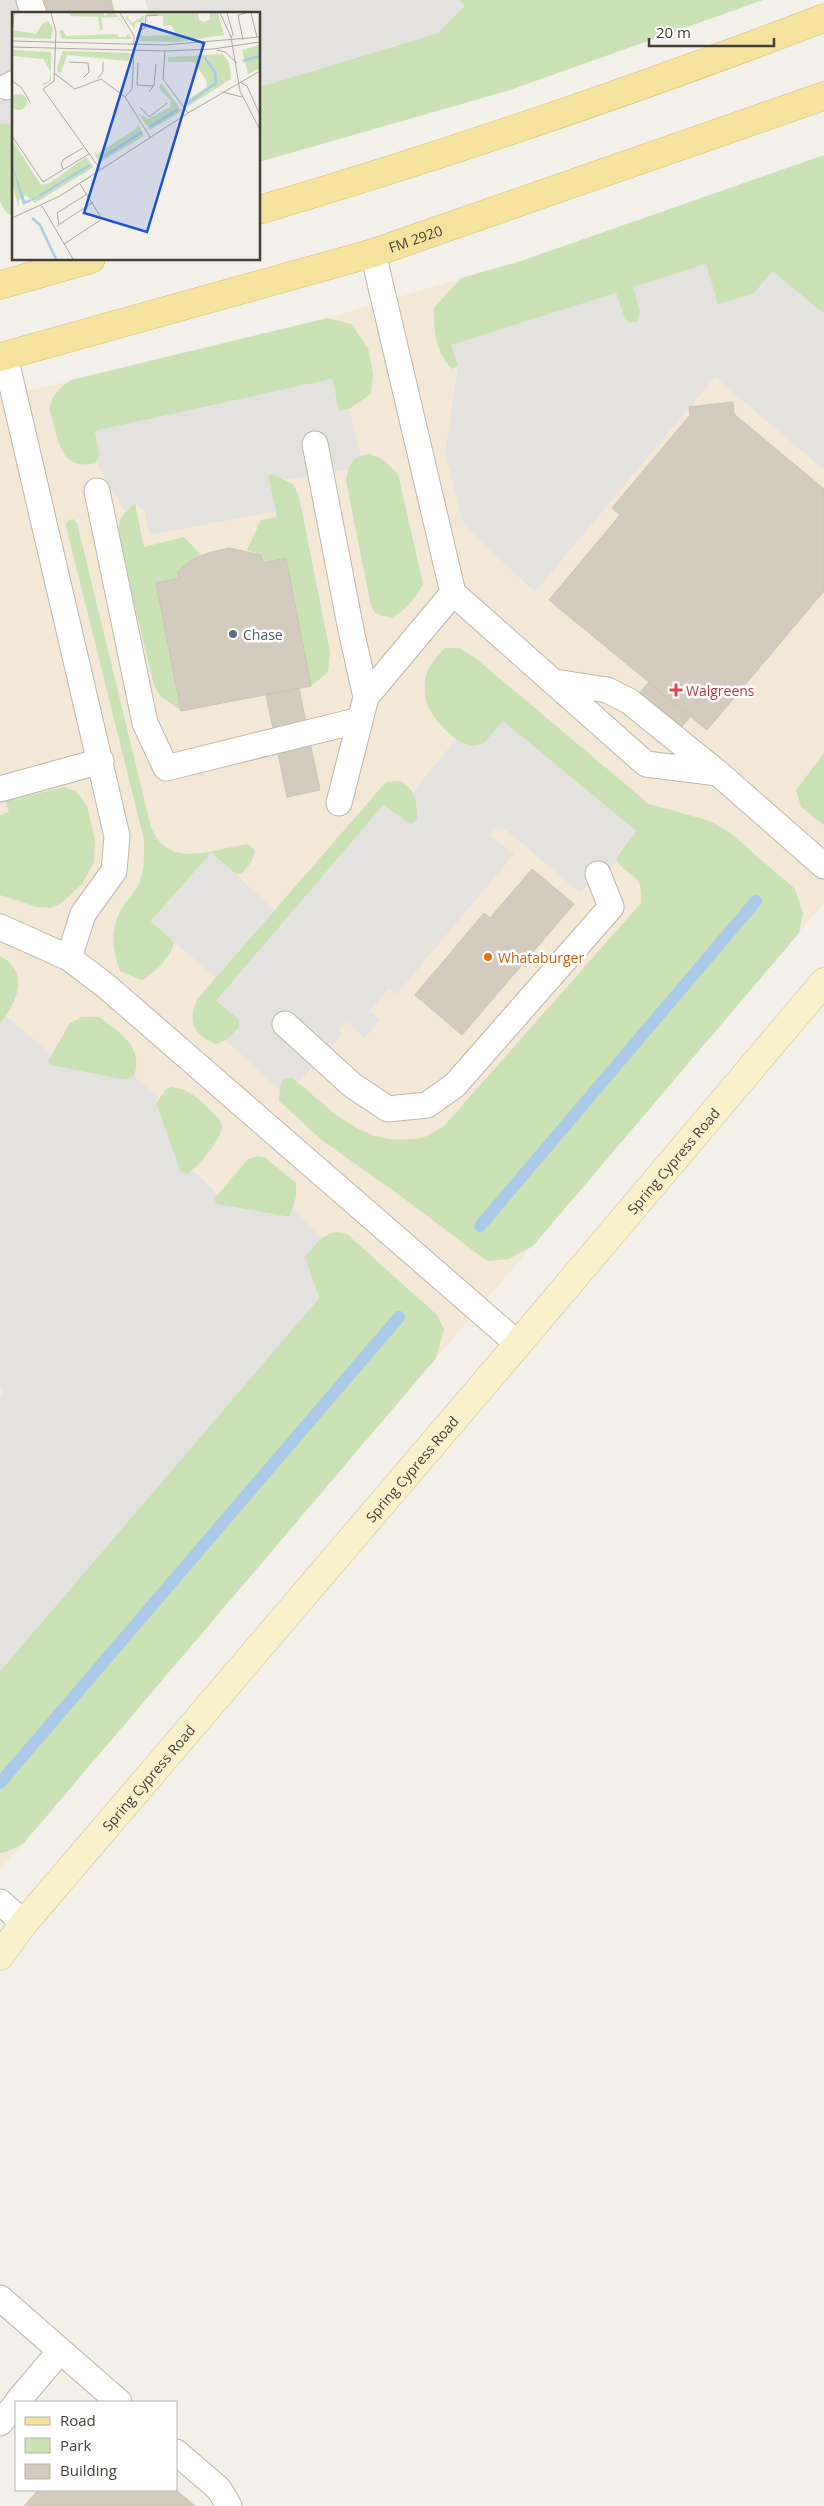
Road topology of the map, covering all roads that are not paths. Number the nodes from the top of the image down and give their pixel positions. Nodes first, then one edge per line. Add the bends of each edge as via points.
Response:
1 (29, 0) edge
2 (33, 12) edge
3 (824, 18) edge
4 (824, 96) edge
5 (260, 210) edge
6 (373, 254) junction
7 (88, 260) edge
8 (0, 286) edge
9 (2, 356) edge
10 (315, 444) dead end
11 (97, 491) dead end
12 (453, 593) junction
13 (555, 682) junction
14 (363, 708) junction
15 (101, 761) junction
16 (718, 773) junction
17 (0, 789) edge
18 (339, 803) dead end
19 (824, 866) edge
20 (598, 874) dead end
21 (0, 927) edge
22 (69, 958) junction
23 (824, 982) edge
24 (285, 1024) dead end
25 (518, 1344) junction
26 (0, 1902) edge
27 (24, 1923) junction
28 (0, 1956) edge
29 (0, 2298) edge
30 (60, 2351) junction
31 (19, 2401) edge
32 (118, 2401) edge
33 (15, 2405) edge
34 (0, 2423) edge
35 (178, 2454) edge
36 (229, 2506) edge

1 - 2 lane
3 - 5 main road via 696,68
4 - 6 main road, FM 2920 / FM 2920
6 - 9 main road, FM 2920 / FM 2920
6 - 12 lane
7 - 8 main road
9 - 15 lane
10 - 14 lane
11 - 14 lane via 145,722 166,768
12 - 13 lane
12 - 14 lane
13 - 16 lane via 607,690 629,701
13 - 16 lane via 646,764
14 - 18 lane
15 - 17 lane
15 - 22 lane via 117,836 114,871 83,914
16 - 19 lane
20 - 24 lane via 610,907 455,1085 427,1105 388,1109 352,1085
21 - 22 lane
22 - 25 lane via 145,1019
23 - 25 main road, Spring Cypress Road
25 - 27 main road, Spring Cypress Road
26 - 27 lane
27 - 28 main road, Spring Cypress Road
29 - 30 lane
30 - 31 lane
30 - 32 lane
33 - 34 lane
35 - 36 lane via 218,2489

